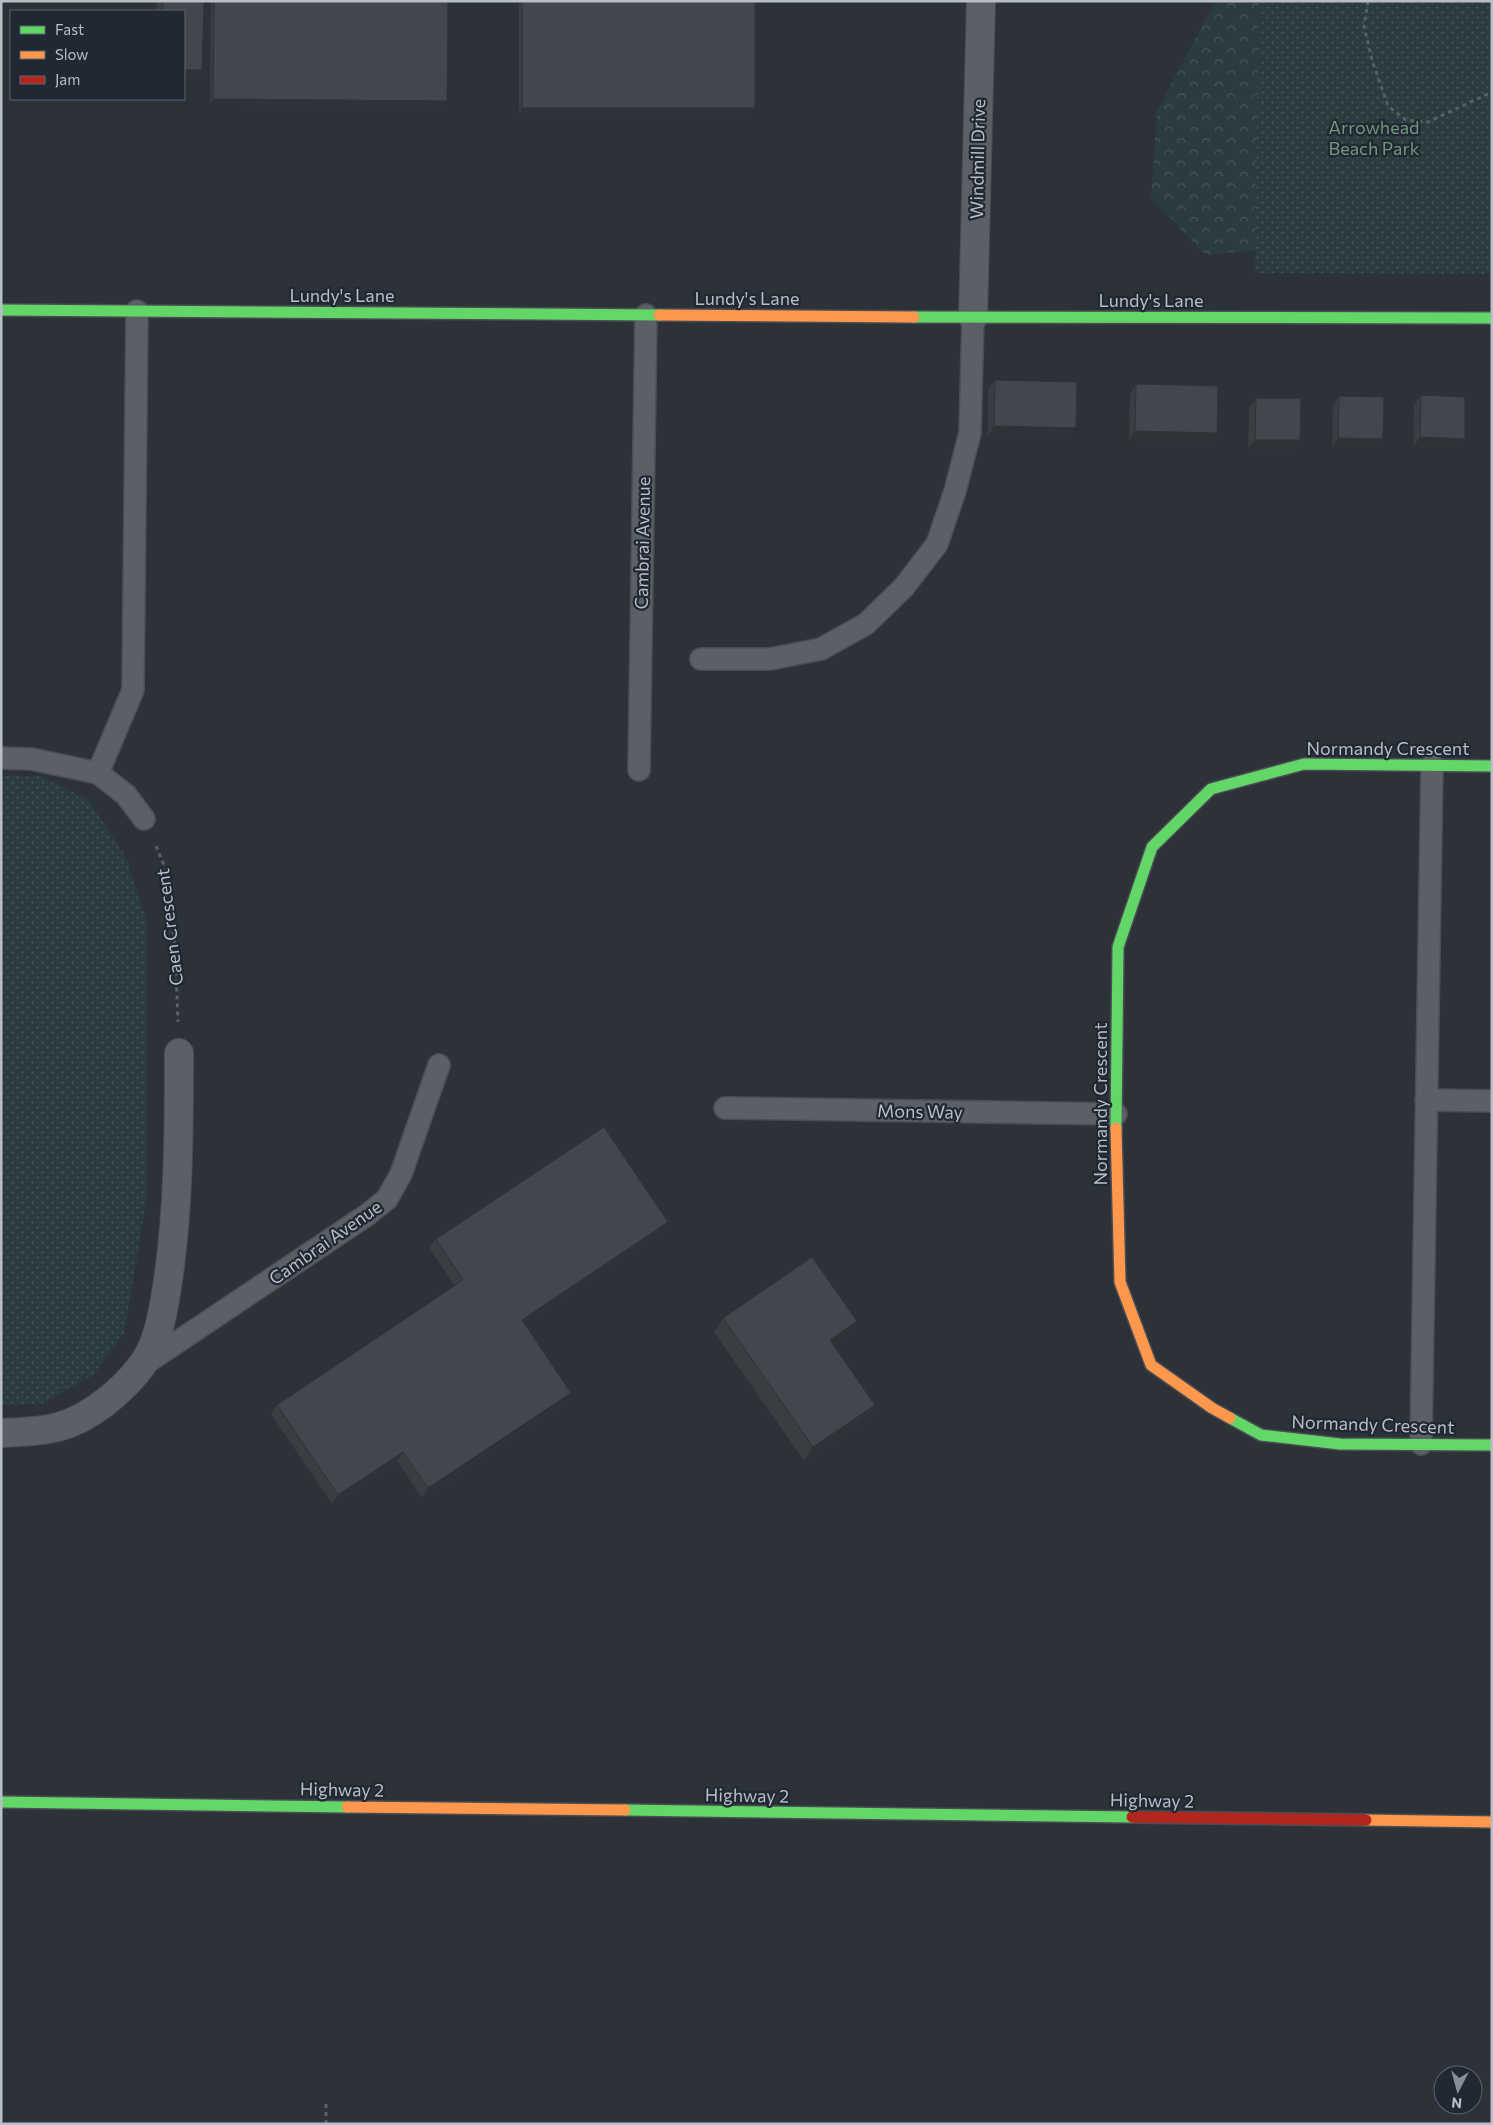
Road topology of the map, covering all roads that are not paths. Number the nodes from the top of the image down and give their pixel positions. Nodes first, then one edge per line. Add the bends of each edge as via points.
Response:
1 (981, 1) edge
2 (1, 310) edge
3 (137, 311) junction
4 (646, 315) junction
5 (973, 317) junction
6 (1492, 318) edge
7 (701, 659) dead end
8 (1, 758) edge
9 (1432, 765) junction
10 (1492, 766) edge
11 (639, 770) dead end
12 (98, 773) junction
13 (144, 819) road end
14 (178, 1053) road end
15 (439, 1065) dead end
16 (1426, 1100) junction
17 (1492, 1101) edge
18 (725, 1108) dead end
19 (1116, 1114) junction
20 (143, 1365) junction
21 (1, 1432) edge
22 (1420, 1444) junction
23 (1492, 1445) edge
24 (1, 1802) edge
25 (1492, 1822) edge

1 - 5 street, Windmill Drive
2 - 3 street, Lundy's Lane
3 - 4 street, Lundy's Lane
3 - 12 lane via 133,690
4 - 5 street, Lundy's Lane
4 - 11 lane, Cambrai Avenue
5 - 6 street, Lundy's Lane
5 - 7 lane via 970,433 937,544 904,587 866,624 821,649 770,659
8 - 12 lane via 32,759
9 - 10 street, Normandy Crescent
9 - 16 lane
9 - 19 street, Normandy Crescent via 1304,764 1211,789 1152,846 1118,947
12 - 13 lane via 126,795
14 - 20 street, Cambrai Avenue via 175,1236 161,1324
15 - 20 lane, Cambrai Avenue via 401,1174 387,1199
16 - 17 lane
16 - 22 lane
18 - 19 lane, Mons Way
19 - 22 street, Normandy Crescent via 1120,1282 1151,1365 1212,1408 1260,1435 1340,1444
20 - 21 street, Cambrai Avenue via 90,1414 58,1427 30,1432
22 - 23 street, Normandy Crescent
24 - 25 street, Highway 2

